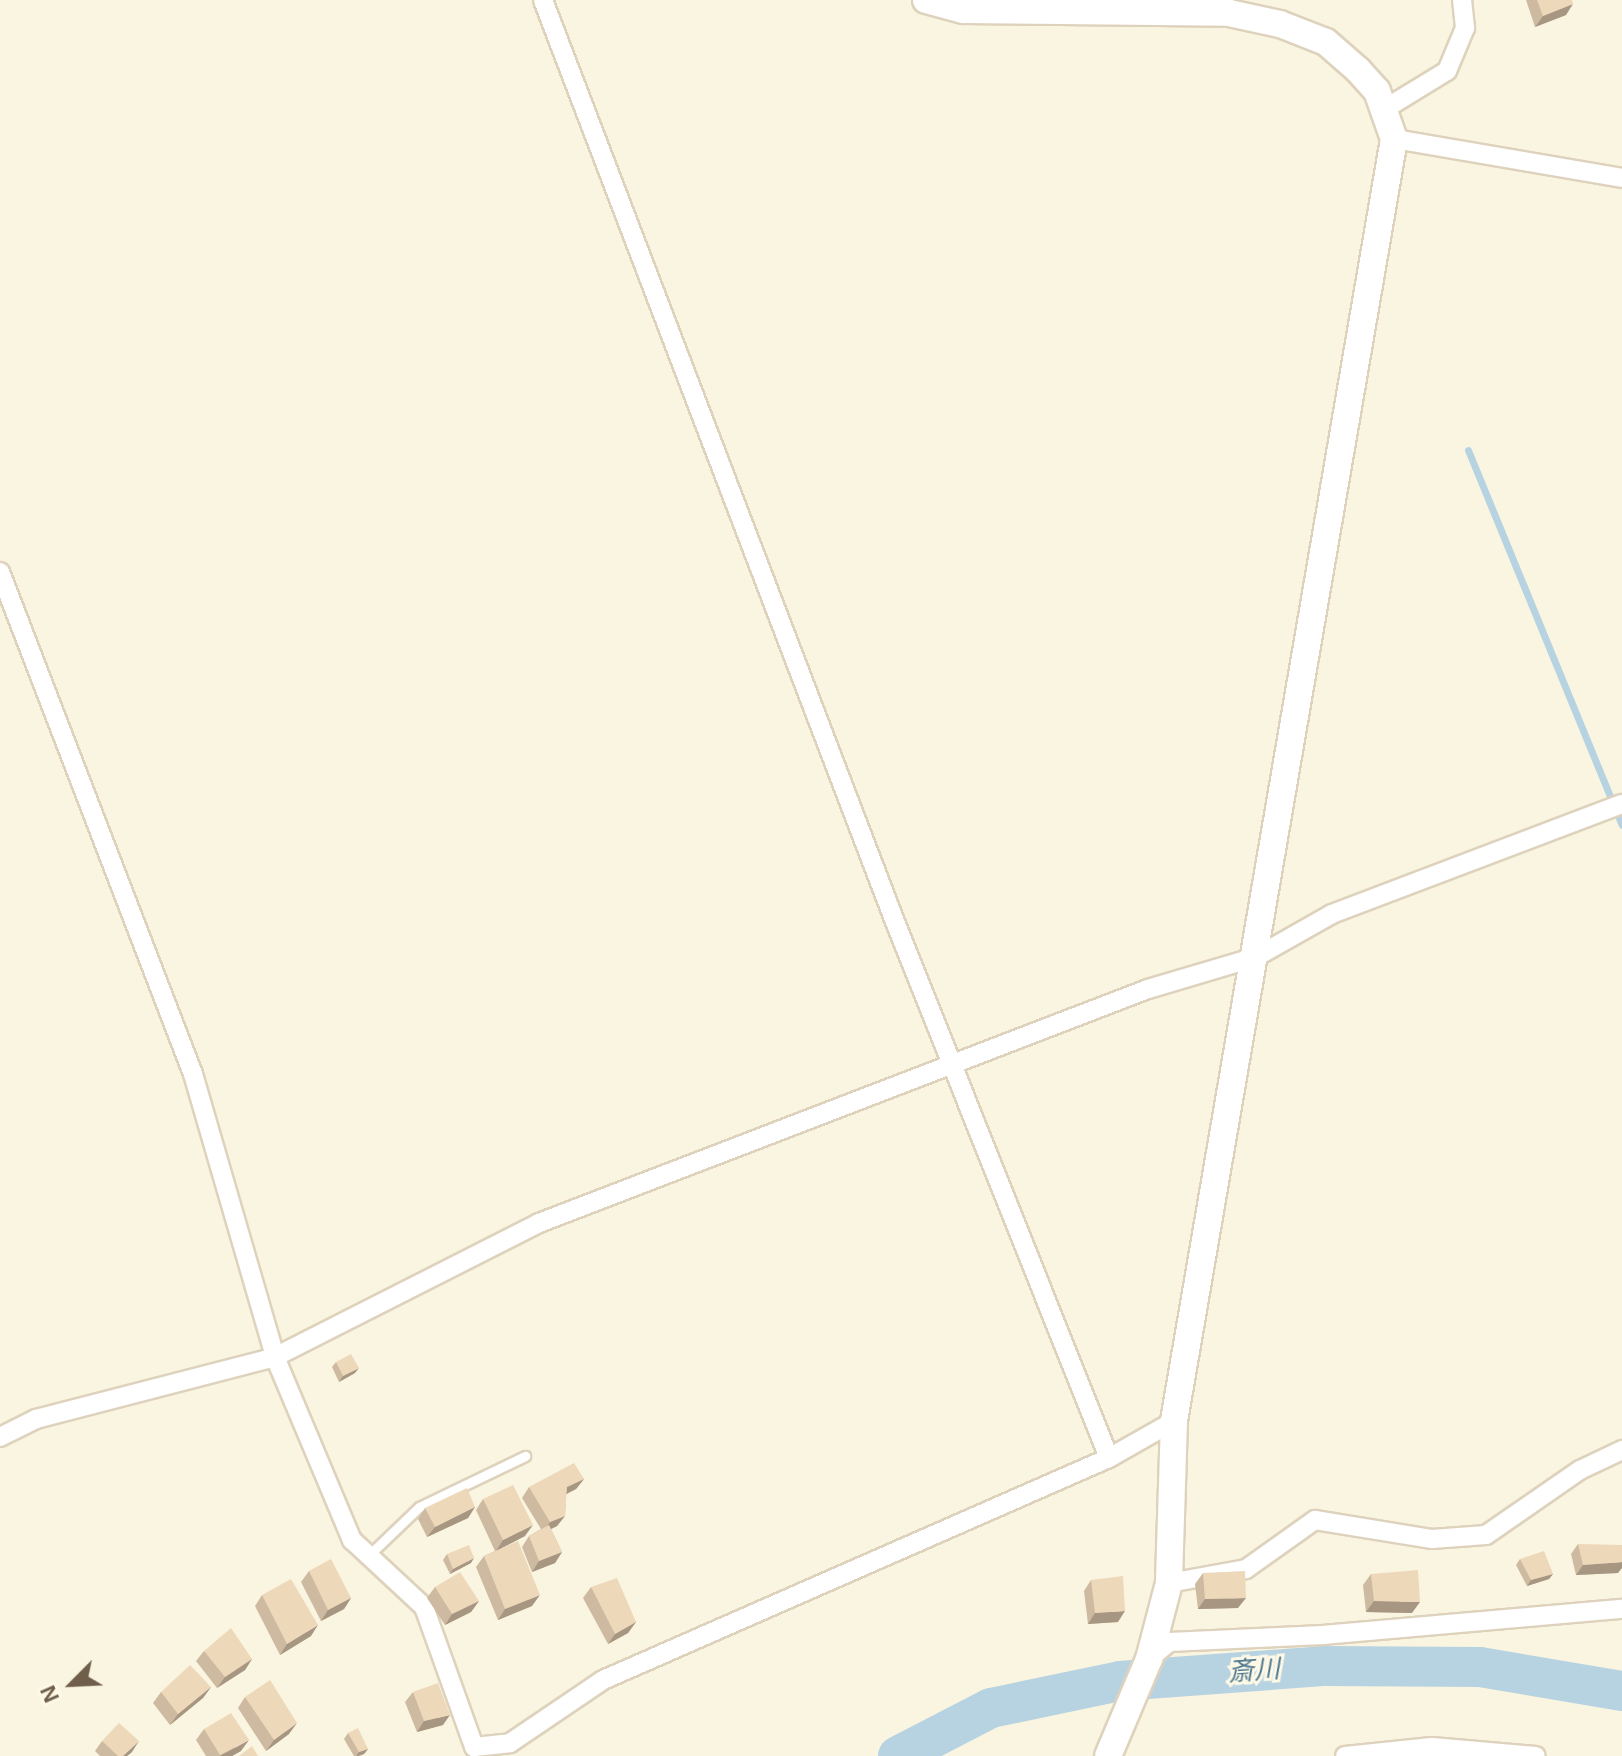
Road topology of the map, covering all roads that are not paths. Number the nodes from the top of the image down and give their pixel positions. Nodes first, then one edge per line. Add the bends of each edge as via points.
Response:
1 (543, 0) edge
2 (926, 0) edge
3 (1462, 0) edge
4 (1383, 110) junction
5 (1394, 139) junction
6 (1622, 178) edge
7 (0, 572) edge
8 (1622, 804) edge
9 (1256, 957) junction
10 (955, 1066) junction
11 (275, 1357) junction
12 (1174, 1421) junction
13 (0, 1437) edge
14 (1622, 1450) edge
15 (525, 1456) dead end
16 (1109, 1458) junction
17 (369, 1555) junction
18 (1169, 1583) junction
19 (1622, 1609) edge
20 (1149, 1659) junction
21 (511, 1749) edge
22 (1108, 1756) edge
23 (1345, 1756) edge
24 (1536, 1756) edge

1 - 10 street
2 - 4 street via 964,10 1229,13 1280,24 1326,42 1368,81
3 - 4 street via 1465,28 1447,71
4 - 5 street
5 - 6 street
5 - 9 street
7 - 11 street via 193,1074
8 - 9 street via 1332,914
9 - 10 street via 1148,989
9 - 12 street
10 - 11 street via 539,1223
10 - 16 street
11 - 13 street via 36,1419
11 - 17 street via 352,1540
12 - 16 street
12 - 18 street
14 - 18 street via 1580,1470 1486,1535 1432,1539 1315,1520 1246,1569
15 - 17 lane via 419,1507
16 - 21 street via 603,1680
17 - 21 street via 424,1607 474,1747
18 - 20 street
19 - 20 street via 1337,1634 1169,1642
20 - 22 street
23 - 24 street via 1432,1747

